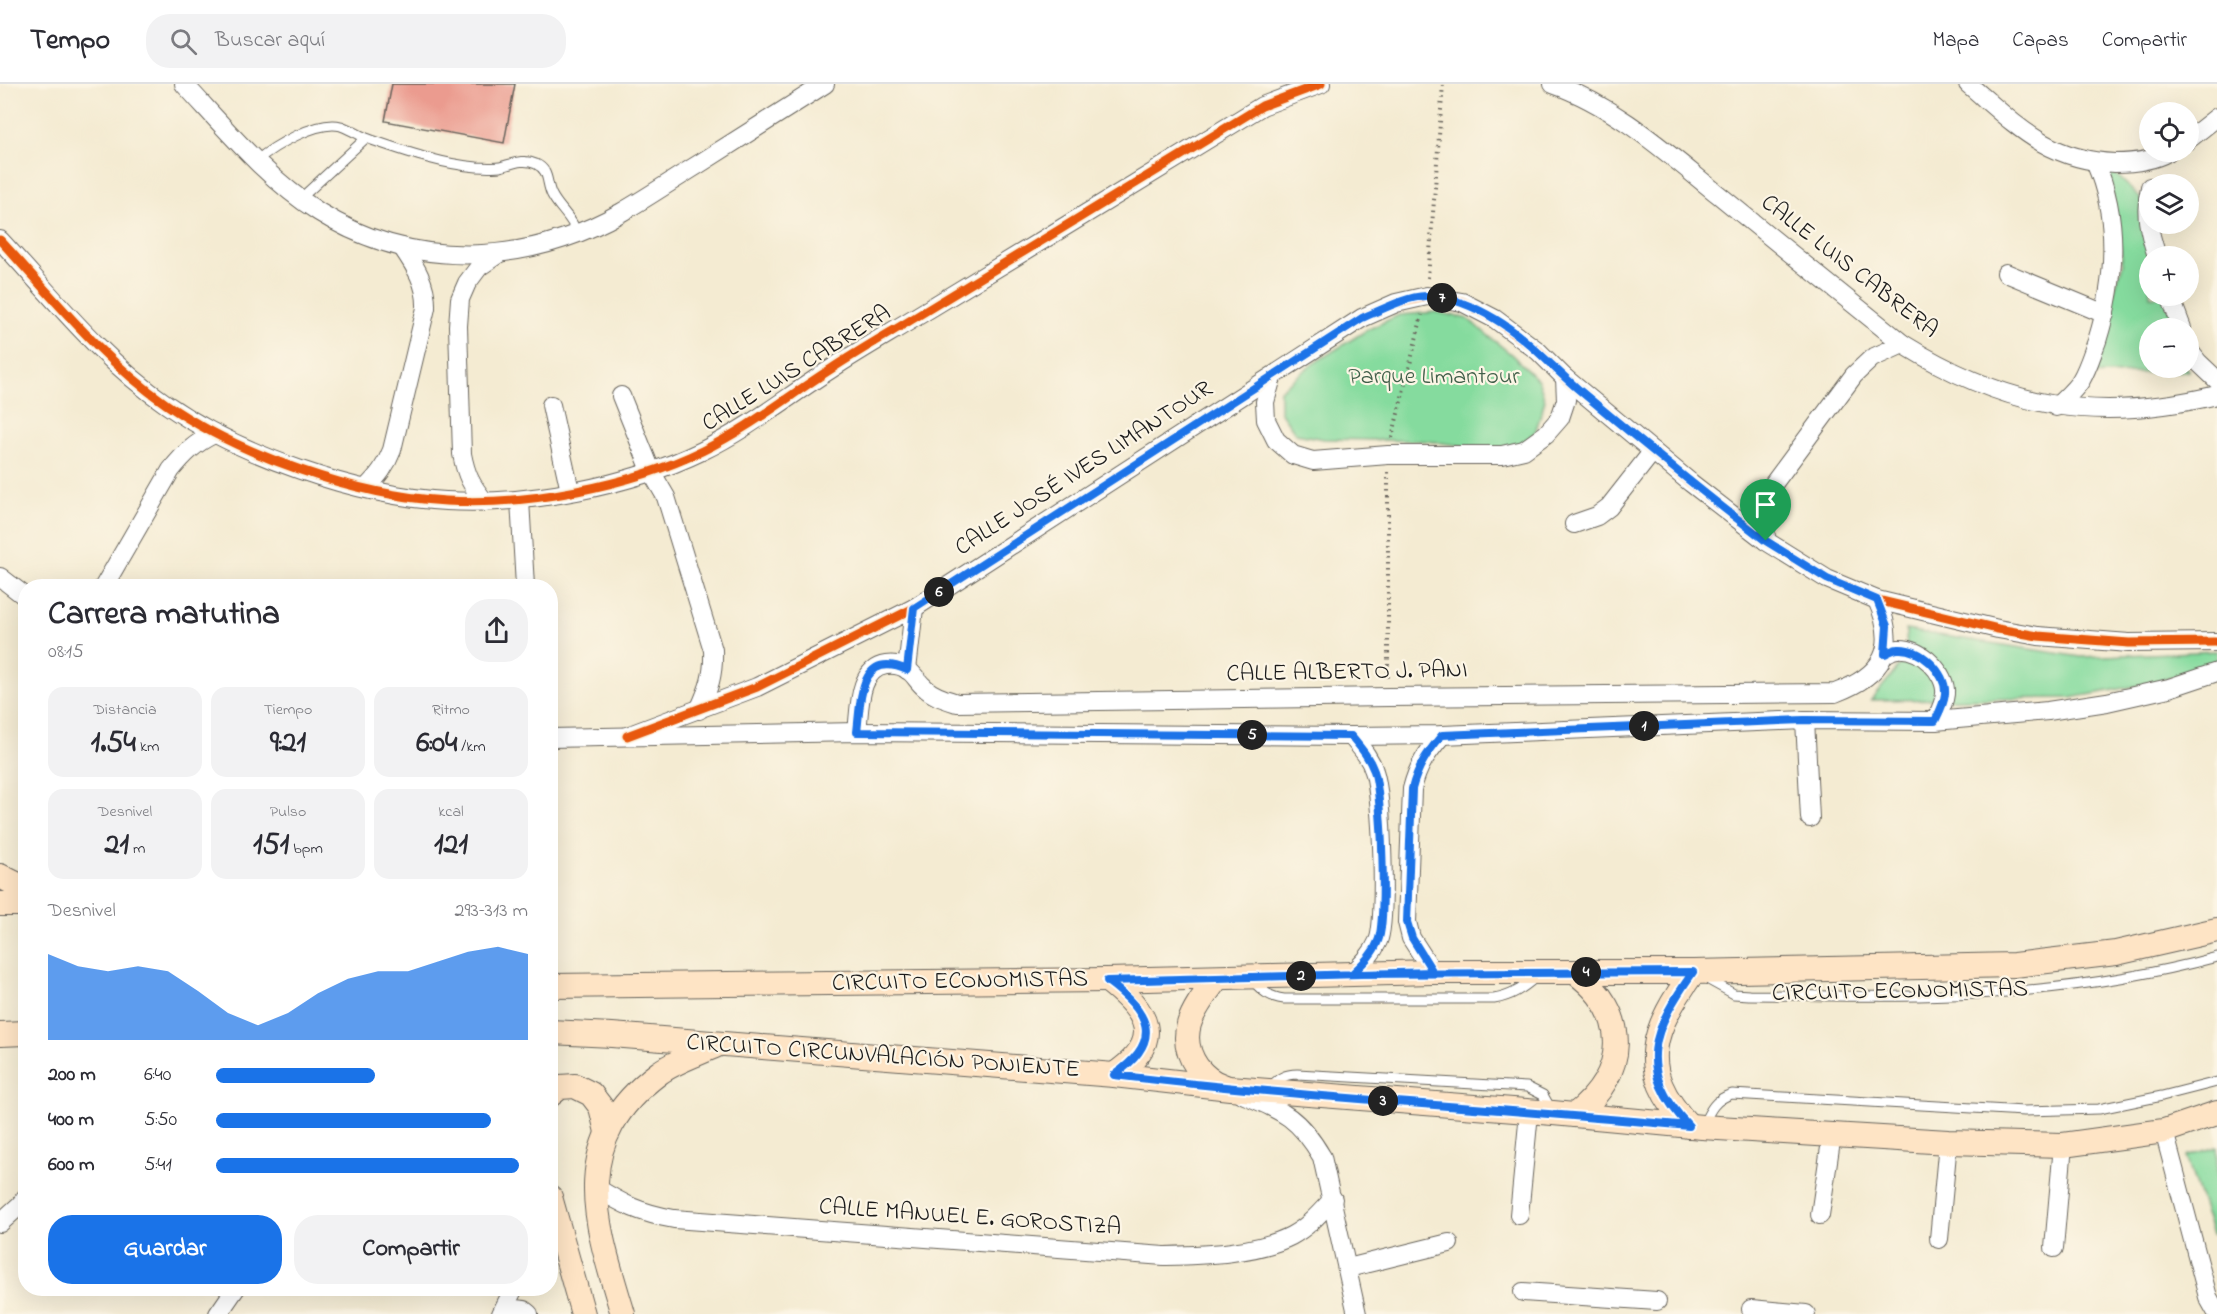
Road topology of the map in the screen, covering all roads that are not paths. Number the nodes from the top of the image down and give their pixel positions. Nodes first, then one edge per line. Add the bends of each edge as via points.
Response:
1 (184, 84) edge
2 (825, 84) edge
3 (1321, 84) edge
4 (1553, 84) edge
5 (1968, 84) edge
6 (2215, 125) edge
7 (2199, 134) edge
8 (366, 138) junction
9 (256, 160) junction
10 (2139, 160) edge
11 (2095, 162) junction
12 (300, 199) junction
13 (577, 233) junction
14 (0, 240) edge
15 (402, 247) junction
16 (500, 253) junction
17 (2006, 273) dead end
18 (2105, 314) junction
19 (1903, 344) junction
20 (2199, 363) edge
21 (1272, 377) junction
22 (1565, 378) junction
23 (2217, 380) edge
24 (2217, 395) edge
25 (621, 396) dead end
26 (551, 405) dead end
27 (2056, 406) junction
28 (214, 434) junction
29 (1653, 451) junction
30 (652, 472) junction
31 (366, 488) junction
32 (570, 491) junction
33 (520, 500) junction
34 (486, 502) junction
35 (1574, 524) dead end
36 (1766, 541) junction
37 (0, 577) edge
38 (108, 579) edge
39 (525, 579) edge
40 (18, 591) edge
41 (1877, 600) junction
42 (914, 608) junction
43 (2217, 642) edge
44 (1885, 654) junction
45 (907, 670) junction
46 (2217, 672) edge
47 (699, 710) junction
48 (1804, 720) junction
49 (1935, 721) junction
50 (857, 732) junction
51 (1442, 735) junction
52 (627, 736) junction
53 (1351, 736) junction
54 (558, 738) edge
55 (1810, 818) dead end
56 (0, 876) edge
57 (18, 885) edge
58 (0, 904) edge
59 (18, 904) edge
60 (2217, 930) edge
61 (2217, 957) edge
62 (1433, 972) junction
63 (1575, 972) junction
64 (1693, 972) junction
65 (1541, 973) junction
66 (1352, 974) junction
67 (1217, 978) junction
68 (1250, 978) junction
69 (1107, 981) junction
70 (558, 986) edge
71 (18, 1033) edge
72 (558, 1033) edge
73 (0, 1034) edge
74 (719, 1044) junction
75 (1114, 1075) junction
76 (2217, 1082) edge
77 (1230, 1088) junction
78 (558, 1089) edge
79 (2217, 1113) edge
80 (1553, 1114) junction
81 (1695, 1127) junction
82 (2164, 1131) junction
83 (607, 1132) junction
84 (1832, 1134) junction
85 (1948, 1142) junction
86 (2063, 1144) junction
87 (595, 1187) junction
88 (1333, 1199) junction
89 (18, 1207) edge
90 (1519, 1215) dead end
91 (1820, 1215) dead end
92 (0, 1223) edge
93 (558, 1229) edge
94 (1939, 1239) dead end
95 (1449, 1243) dead end
96 (2054, 1248) dead end
97 (1348, 1268) junction
98 (1523, 1292) dead end
99 (230, 1296) edge
100 (510, 1296) edge
101 (2212, 1297) edge
102 (1657, 1301) dead end
103 (1585, 1305) edge
104 (1623, 1306) edge
105 (1751, 1309) dead end
106 (503, 1311) edge
107 (1775, 1313) edge
108 (2217, 1313) edge
109 (218, 1314) edge
110 (529, 1314) edge
111 (583, 1314) edge
112 (623, 1314) edge
113 (1357, 1314) edge
114 (1806, 1314) edge
115 (2199, 1314) edge

1 - 9 street
2 - 13 street via 620,213
3 - 30 street, CALLE LUIS CABRERA via 1262,106 831,369 744,429
4 - 19 street, CALLE LUIS CABRERA via 1596,104 1644,134
5 - 11 street via 2032,137 2070,156
6 - 7 street
8 - 9 lane via 339,126 317,127 270,149
8 - 12 lane
8 - 13 lane via 453,164 537,164 547,174 551,194
9 - 12 street
10 - 11 street
11 - 18 street via 2104,181 2112,234 2113,260
12 - 15 street via 363,234
13 - 16 street
14 - 28 street, CALLE LUIS CABRERA via 113,361 165,403
15 - 16 street via 457,256
15 - 31 street via 422,281 426,308 392,450 387,464
16 - 34 street via 479,267 467,283 460,299 458,326 462,454 474,489
17 - 18 street
18 - 27 street via 2081,380
19 - 27 street, CALLE LUIS CABRERA via 1968,380
19 - 36 street via 1872,358 1854,375 1774,483 1767,502
20 - 23 street
21 - 22 street, CALLE JOSÉ IVES LIMANTOUR via 1362,318 1396,303 1427,296 1462,302 1495,319 1538,351
21 - 22 street via 1265,402 1266,420 1276,440 1293,455 1313,461 1388,455 1502,455 1524,450 1560,418 1566,400
21 - 42 street, CALLE JOSÉ IVES LIMANTOUR
22 - 29 street, CALLE JOSÉ IVES LIMANTOUR
24 - 27 street, CALLE LUIS CABRERA via 2143,409
25 - 30 street
26 - 32 street
28 - 31 street, CALLE LUIS CABRERA via 279,462
28 - 38 street via 198,441 171,470
29 - 35 street via 1609,507
29 - 36 street, CALLE JOSÉ IVES LIMANTOUR
30 - 32 street, CALLE LUIS CABRERA
30 - 47 street via 666,497 713,650 714,670
31 - 34 street, CALLE LUIS CABRERA via 444,501
32 - 33 street, CALLE LUIS CABRERA
33 - 34 street, CALLE LUIS CABRERA
33 - 39 street
36 - 41 street, CALLE JOSÉ IVES LIMANTOUR via 1827,579
37 - 40 street
41 - 43 street, CALLE JOSÉ IVES LIMANTOUR via 2038,636 2128,644
41 - 44 street via 1887,626
42 - 45 street
42 - 47 street, CALLE JOSÉ IVES LIMANTOUR via 757,687
44 - 45 street, CALLE ALBERTO J. PANI via 1871,673 1834,693 957,703 931,693
44 - 49 street via 1900,648 1911,651 1944,681 1943,705
45 - 50 street via 894,664 873,670 862,688
46 - 49 street via 2107,702
47 - 52 street, CALLE JOSÉ IVES LIMANTOUR
48 - 49 street
48 - 51 street
48 - 55 street
50 - 52 street
50 - 53 street
51 - 53 street
51 - 62 street via 1417,771 1412,800 1407,922
52 - 54 street
53 - 66 street via 1374,771 1379,793 1383,917 1378,941
56 - 57 main road
58 - 59 main road
60 - 64 main road, CIRCUITO ECONOMISTAS via 2116,953 2014,965
61 - 64 lane, CIRCUITO ECONOMISTAS via 2166,970 2032,990 1950,995 1734,994
62 - 65 main road, CIRCUITO ECONOMISTAS
62 - 66 main road, CIRCUITO ECONOMISTAS
63 - 64 main road, CIRCUITO ECONOMISTAS
63 - 65 main road, CIRCUITO ECONOMISTAS
63 - 80 main road via 1601,996 1609,1011 1616,1044 1614,1060 1601,1092
64 - 81 main road via 1672,1002 1656,1038 1653,1056 1666,1097
65 - 68 lane via 1519,991 1494,999 1284,999 1264,993
66 - 68 main road, CIRCUITO ECONOMISTAS
67 - 68 main road, CIRCUITO ECONOMISTAS
67 - 69 main road, CIRCUITO ECONOMISTAS
67 - 77 main road via 1192,1015 1187,1044 1201,1071
69 - 70 main road, CIRCUITO ECONOMISTAS
69 - 75 main road via 1136,1007 1147,1034 1129,1065
71 - 73 main road
72 - 74 main road, CIRCUITO CIRCUNVALACIÓN PONIENTE
74 - 75 main road, CIRCUITO CIRCUNVALACIÓN PONIENTE
74 - 83 main road via 661,1072 631,1097
75 - 77 main road, CIRCUITO CIRCUNVALACIÓN PONIENTE
76 - 81 lane via 2098,1109 2024,1112 1732,1094 1722,1097
77 - 80 main road, CIRCUITO CIRCUNVALACIÓN PONIENTE
77 - 88 street via 1295,1120 1323,1157
78 - 83 main road via 575,1086 591,1094 601,1107
79 - 82 main road, CIRCUITO CIRCUNVALACIÓN PONIENTE
80 - 81 main road, CIRCUITO CIRCUNVALACIÓN PONIENTE
80 - 90 street
81 - 84 main road, CIRCUITO CIRCUNVALACIÓN PONIENTE
82 - 86 main road, CIRCUITO CIRCUNVALACIÓN PONIENTE
82 - 101 street
83 - 87 main road
84 - 85 main road, CIRCUITO CIRCUNVALACIÓN PONIENTE
84 - 91 street
85 - 86 main road, CIRCUITO CIRCUNVALACIÓN PONIENTE
85 - 94 street
86 - 96 street
87 - 88 street, CALLE MANUEL E. GOROSTIZA via 623,1205 674,1219 1164,1256 1262,1246 1291,1236 1315,1219
87 - 112 main road via 601,1236
88 - 97 street
89 - 92 street
93 - 111 main road
95 - 97 street
97 - 113 street
98 - 103 street
99 - 109 street
100 - 106 street
101 - 108 street
101 - 115 street
102 - 104 street
103 - 104 street
105 - 107 street
106 - 110 street via 524,1310
107 - 114 street

